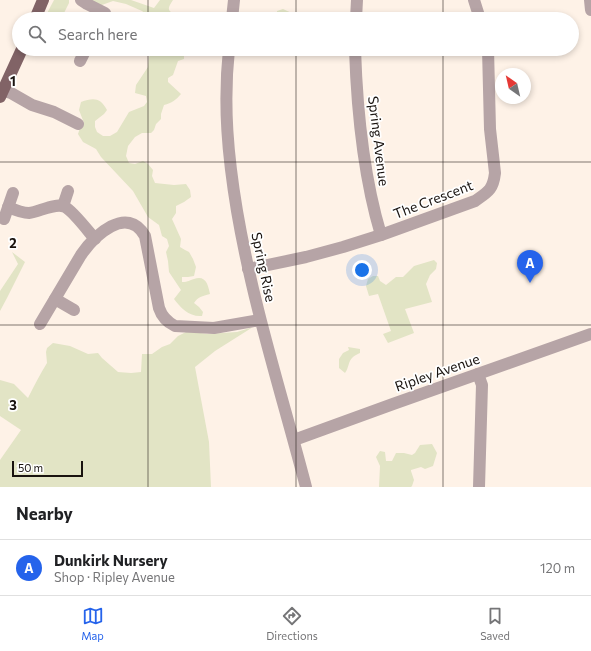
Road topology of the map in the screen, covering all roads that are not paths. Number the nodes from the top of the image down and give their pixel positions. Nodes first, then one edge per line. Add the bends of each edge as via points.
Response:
1 (43, 0) edge
2 (81, 0) edge
3 (234, 0) edge
4 (357, 0) edge
5 (474, 0) edge
6 (590, 0) edge
7 (591, 10) edge
8 (38, 12) edge
9 (105, 12) edge
10 (233, 12) edge
11 (356, 12) edge
12 (478, 12) edge
13 (19, 56) edge
14 (82, 56) edge
15 (228, 56) edge
16 (355, 56) edge
17 (488, 56) edge
18 (80, 61) dead end
19 (2, 91) edge
20 (78, 124) dead end
21 (68, 191) dead end
22 (13, 193) dead end
23 (63, 206) junction
24 (381, 235) junction
25 (95, 239) junction
26 (248, 269) junction
27 (55, 299) junction
28 (74, 310) dead end
29 (260, 320) junction
30 (40, 324) dead end
31 (591, 334) edge
32 (478, 374) junction
33 (294, 440) junction
34 (306, 487) edge
35 (479, 487) edge

1 - 8 main road
2 - 9 street
3 - 10 street
4 - 11 street
5 - 12 street
6 - 7 street
13 - 19 main road
14 - 18 street
15 - 26 street, Spring Rise via 226,112 229,156
16 - 24 street, Spring Avenue via 361,137
17 - 24 street, The Crescent via 490,129 495,173 492,187 475,201
19 - 20 street
21 - 23 street
22 - 23 street via 6,213 28,213
23 - 25 street
24 - 26 street, The Crescent via 306,257
25 - 27 street via 87,246
25 - 29 street via 111,226 122,222 134,224 139,228 145,236 161,315 175,326 214,328
26 - 29 street, Spring Rise
27 - 28 street
27 - 30 street
29 - 33 street, Spring Rise
31 - 32 street, Ripley Avenue
32 - 33 street, Ripley Avenue
32 - 35 street via 482,385
33 - 34 street, Spring Rise

